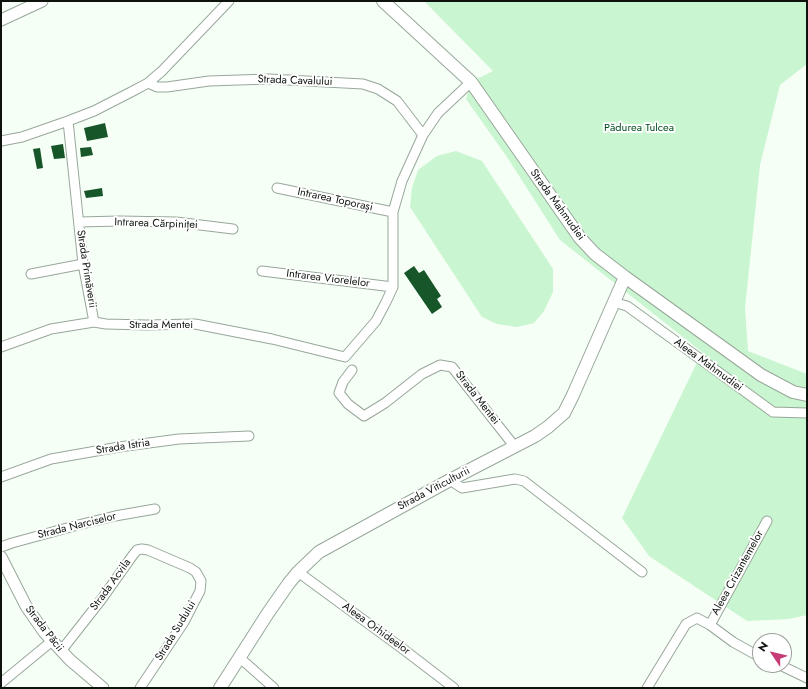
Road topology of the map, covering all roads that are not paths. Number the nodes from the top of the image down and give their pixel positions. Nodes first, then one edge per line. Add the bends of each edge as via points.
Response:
1 (42, 1) edge
2 (229, 1) edge
3 (383, 1) edge
4 (1, 20) edge
5 (148, 82) junction
6 (471, 82) junction
7 (68, 121) junction
8 (424, 135) junction
9 (1, 141) edge
10 (277, 188) dead end
11 (393, 212) junction
12 (79, 222) junction
13 (232, 229) dead end
14 (83, 264) junction
15 (262, 271) dead end
16 (31, 274) dead end
17 (625, 277) junction
18 (393, 287) junction
19 (613, 302) junction
20 (94, 322) junction
21 (1, 347) edge
22 (352, 370) dead end
23 (807, 394) edge
24 (807, 413) edge
25 (249, 436) dead end
26 (515, 447) junction
27 (1, 477) edge
28 (450, 480) junction
29 (155, 509) dead end
30 (767, 521) dead end
31 (1, 547) edge
32 (1, 557) edge
33 (196, 572) joint
34 (298, 572) junction
35 (642, 572) dead end
36 (710, 625) junction
37 (52, 641) junction
38 (61, 651) junction
39 (752, 652) edge
40 (240, 658) junction
41 (792, 671) edge
42 (807, 678) edge
43 (1, 683) edge
44 (103, 688) edge
45 (140, 688) edge
46 (220, 688) edge
47 (274, 688) edge
48 (454, 688) edge
49 (648, 688) edge

1 - 4 street
2 - 5 street via 162,71
3 - 6 main road, Strada Mahmudiei
5 - 7 street via 133,92
5 - 8 street, Strada Cavalului via 157,87 209,81 269,79 362,84 378,89 397,101
6 - 8 street via 438,113
6 - 17 main road, Strada Mahmudiei via 580,238 595,254
7 - 9 street via 22,137
7 - 12 street, Strada Primăverii
8 - 11 street via 402,181
10 - 11 street, Intrarea Toporași
11 - 18 street
12 - 13 street, Intrarea Cărpiniței via 176,222
12 - 14 street, Strada Primăverii
14 - 16 street
14 - 20 street, Strada Primăverii
15 - 18 street, Intrarea Viorelelor
17 - 19 main road, Strada Viticulturii
17 - 23 main road, Strada Mahmudiei via 761,376 787,389
18 - 20 street, Strada Mentei via 376,321 344,357 272,339 195,324 114,325
19 - 24 street, Aleea Mahmudiei via 627,306 773,412
19 - 26 main road, Strada Viticulturii via 564,413 548,427
20 - 21 street, Strada Primăverii via 51,329
22 - 26 street, Strada Mentei via 339,393 348,404 364,416 422,374 440,365 452,367
25 - 27 street, Strada Istria via 179,439 119,447 51,459
26 - 28 main road, Strada Viticulturii
28 - 34 main road, Strada Viticulturii via 319,552
28 - 35 street via 462,488 515,479 524,481
29 - 31 street, Strada Narciselor via 78,524
30 - 36 street, Aleea Crizantemelor
32 - 37 street, Strada Păcii via 26,606
33 - 38 street, Strada Acvila via 148,550 138,550
33 - 45 street, Strada Sudului via 201,581 200,591 184,622
34 - 40 main road, Strada Viticulturii via 268,612
34 - 48 street, Aleea Orhideelor
36 - 39 street
36 - 49 street via 697,618 686,624
37 - 38 street, Strada Păcii
37 - 43 street
38 - 44 street, Strada Păcii
40 - 46 main road, Strada Viticulturii
40 - 47 street
41 - 42 street

